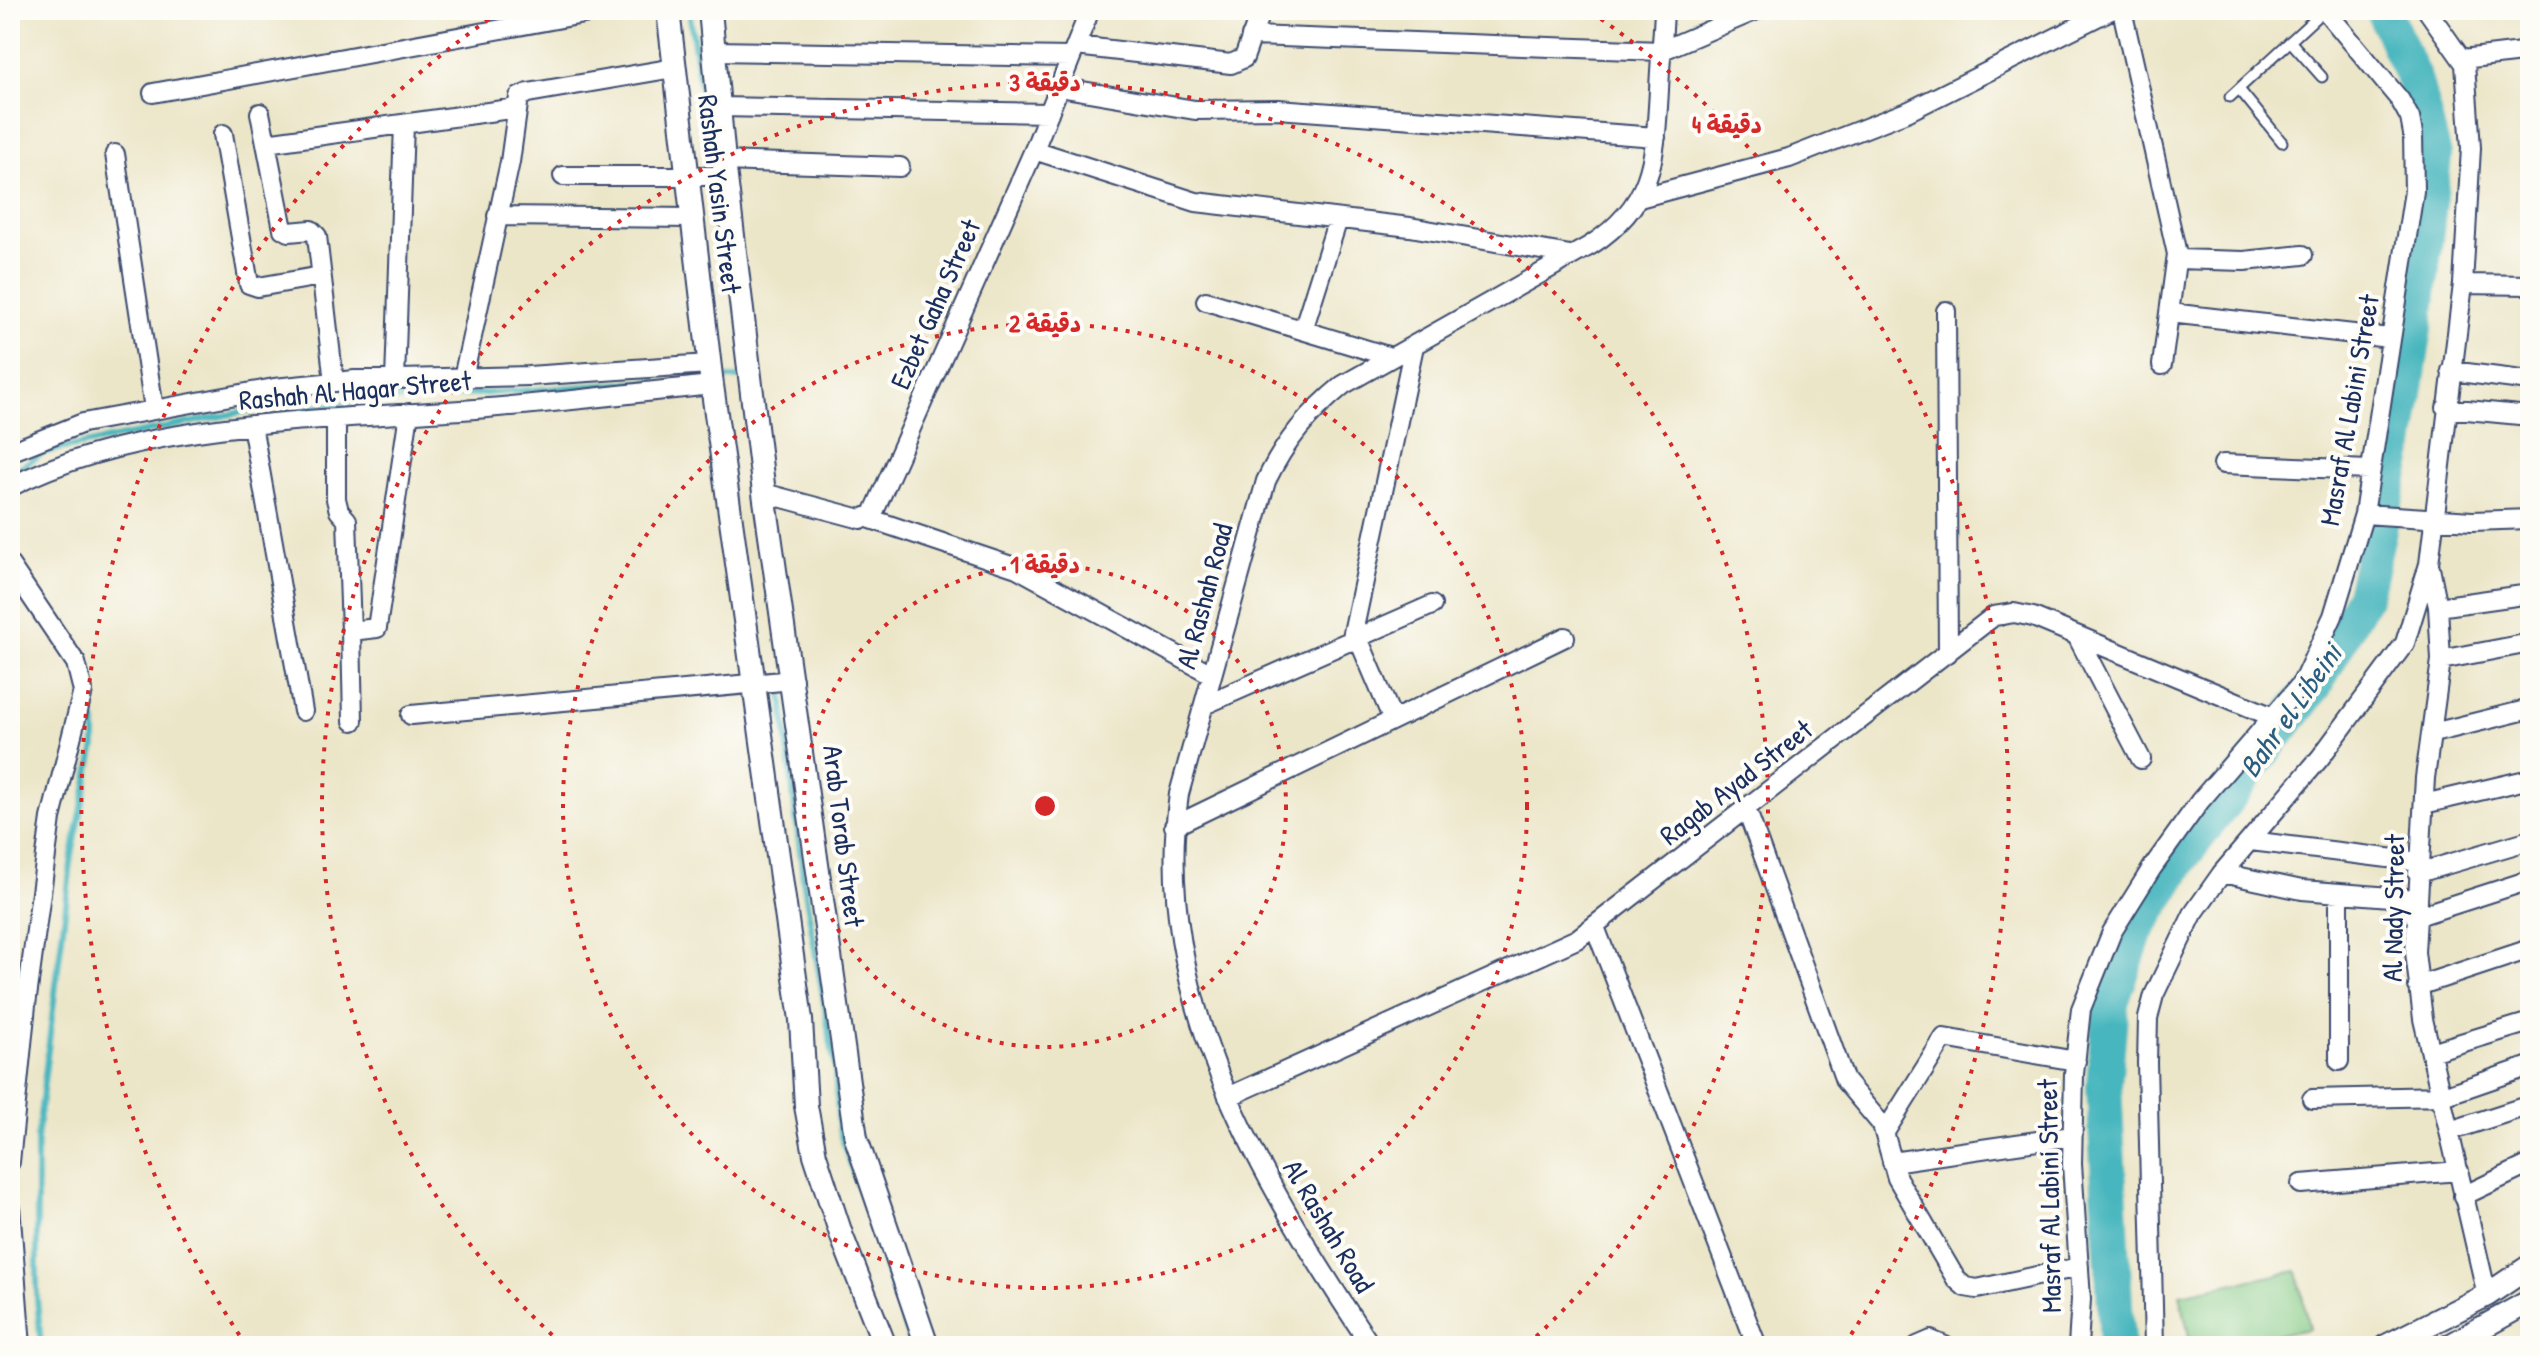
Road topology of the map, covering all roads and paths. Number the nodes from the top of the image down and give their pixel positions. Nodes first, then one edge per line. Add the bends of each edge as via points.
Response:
1 (605, 10) edge
2 (668, 10) edge
3 (710, 10) edge
4 (1090, 10) edge
5 (1261, 10) edge
6 (1757, 10) edge
7 (2111, 10) edge
8 (2122, 10) edge
9 (2324, 10) edge
10 (2427, 10) edge
11 (1668, 12) edge
12 (1251, 36) junction
13 (2290, 41) junction
14 (714, 51) junction
15 (1661, 51) junction
16 (2530, 51) edge
17 (1074, 52) junction
18 (2463, 59) junction
19 (674, 68) junction
20 (2322, 77) dead end
21 (1059, 87) junction
22 (2239, 89) junction
23 (153, 93) dead end
24 (2230, 97) dead end
25 (719, 107) junction
26 (517, 108) junction
27 (260, 113) dead end
28 (1049, 113) junction
29 (404, 124) junction
30 (223, 134) dead end
31 (1656, 137) junction
32 (2282, 142) dead end
33 (266, 143) junction
34 (1034, 150) junction
35 (115, 154) dead end
36 (900, 167) dead end
37 (711, 173) junction
38 (563, 176) dead end
39 (1639, 198) junction
40 (497, 216) junction
41 (692, 218) junction
42 (1338, 219) junction
43 (1570, 255) junction
44 (2303, 255) dead end
45 (2177, 259) junction
46 (321, 276) junction
47 (2463, 284) junction
48 (2530, 285) edge
49 (1206, 301) dead end
50 (1946, 311) dead end
51 (2170, 313) junction
52 (726, 328) junction
53 (1303, 330) junction
54 (2389, 338) junction
55 (1414, 346) junction
56 (1391, 357) junction
57 (2162, 365) dead end
58 (2451, 371) junction
59 (710, 375) junction
60 (463, 378) junction
61 (395, 380) junction
62 (2530, 381) edge
63 (334, 382) junction
64 (2446, 408) junction
65 (154, 409) junction
66 (409, 413) junction
67 (2530, 416) edge
68 (336, 418) junction
69 (252, 425) junction
70 (11, 448) edge
71 (2223, 464) dead end
72 (2369, 470) junction
73 (10, 487) edge
74 (764, 493) junction
75 (2364, 514) junction
76 (868, 518) junction
77 (2435, 518) junction
78 (2530, 519) edge
79 (2429, 564) junction
80 (10, 565) edge
81 (2530, 594) edge
82 (1432, 605) dead end
83 (2438, 607) junction
84 (351, 631) junction
85 (1565, 637) dead end
86 (2078, 638) junction
87 (1355, 640) junction
88 (2530, 643) edge
89 (1948, 653) junction
90 (2441, 660) junction
91 (1211, 674) junction
92 (789, 680) junction
93 (758, 683) junction
94 (1204, 705) junction
95 (2530, 709) edge
96 (303, 711) dead end
97 (411, 715) dead end
98 (2273, 717) junction
99 (1393, 720) junction
100 (353, 721) dead end
101 (2433, 733) junction
102 (2141, 759) dead end
103 (2530, 779) edge
104 (2424, 804) junction
105 (1746, 808) junction
106 (1174, 826) junction
107 (2530, 840) edge
108 (2251, 841) junction
109 (2419, 868) junction
110 (2222, 873) junction
111 (2530, 880) edge
112 (2339, 895) junction
113 (2416, 908) junction
114 (1595, 927) junction
115 (2530, 949) edge
116 (2418, 986) junction
117 (2530, 1022) edge
118 (2431, 1052) junction
119 (2076, 1061) junction
120 (2339, 1061) dead end
121 (2530, 1066) edge
122 (2443, 1096) junction
123 (1228, 1097) junction
124 (2312, 1099) dead end
125 (2530, 1105) edge
126 (2450, 1131) junction
127 (1885, 1132) junction
128 (2072, 1136) junction
129 (10, 1162) edge
130 (1892, 1162) junction
131 (2530, 1164) edge
132 (2459, 1171) junction
133 (2301, 1184) dead end
134 (2463, 1196) junction
135 (10, 1206) edge
136 (2530, 1266) edge
137 (2079, 1267) junction
138 (2487, 1295) junction
139 (2530, 1301) edge
140 (21, 1346) edge
141 (885, 1346) edge
142 (927, 1346) edge
143 (1371, 1346) edge
144 (1757, 1346) edge
145 (1917, 1346) edge
146 (1945, 1346) edge
147 (2078, 1346) edge
148 (2154, 1346) edge
149 (2386, 1346) edge
150 (2449, 1346) edge

1 - 23 street
2 - 19 street, Rashah Yasin Street
3 - 14 street, Rashah Yasin Street
4 - 17 street, Ezbet Gaha Street
5 - 12 street
6 - 15 street
7 - 39 street via 1909,111 1789,158
8 - 45 street
9 - 13 lane
9 - 54 street, Masraf Al Labini Street via 2410,118 2414,191
10 - 18 street
11 - 15 street, Al Rashah Road
12 - 15 street
12 - 17 street via 1244,58 1231,64
13 - 20 lane
13 - 22 lane
14 - 17 street
14 - 25 street, Rashah Yasin Street
15 - 31 street, Al Rashah Road
16 - 18 street
17 - 21 street, Ezbet Gaha Street
18 - 47 street via 2471,148
19 - 26 street via 522,94
19 - 37 street, Rashah Yasin Street
21 - 28 street, Ezbet Gaha Street
21 - 31 street via 1195,110 1293,110
22 - 24 lane
22 - 32 lane
25 - 28 street
25 - 37 street, Rashah Yasin Street
26 - 29 street
26 - 40 street
27 - 33 street
28 - 34 street, Ezbet Gaha Street
29 - 33 street
29 - 61 street
30 - 46 street via 249,284
31 - 39 street, Al Rashah Road via 1652,169
33 - 46 street via 283,229 316,233
34 - 42 street via 1175,198
34 - 76 street, Ezbet Gaha Street
35 - 65 street
36 - 37 street
37 - 38 street
37 - 41 street, Rashah Yasin Street
37 - 52 street, Rashah Yasin Street
39 - 43 street, Al Rashah Road via 1610,232
40 - 41 street
40 - 60 street
41 - 52 street, Rashah Yasin Street
42 - 43 street
42 - 53 street
43 - 55 street, Al Rashah Road
44 - 45 street via 2244,261
45 - 51 street
46 - 63 street
47 - 48 street
47 - 58 street
49 - 53 street
50 - 89 street
51 - 54 street
51 - 57 street
52 - 59 street, Rashah Yasin Street
52 - 74 street, Arab Torab Street
53 - 56 street
54 - 72 street, Masraf Al Labini Street
55 - 56 street, Al Rashah Road
55 - 87 street
56 - 91 street, Al Rashah Road via 1319,404 1280,453 1266,481
58 - 62 street
58 - 64 street
59 - 60 street, Rashah Al Hagar Street
59 - 66 street, Rashah Al Hagar Street
59 - 93 street
60 - 61 street, Rashah Al Hagar Street
61 - 63 street, Rashah Al Hagar Street
63 - 65 street, Rashah Al Hagar Street
64 - 67 street
64 - 77 street
65 - 70 street, Rashah Al Hagar Street via 83,423
66 - 68 street, Rashah Al Hagar Street
66 - 84 street via 377,628
68 - 69 street, Rashah Al Hagar Street
68 - 84 street via 336,499 347,520
69 - 73 street, Rashah Al Hagar Street via 70,460
69 - 96 street
71 - 72 street
72 - 75 street, Masraf Al Labini Street
74 - 76 street
74 - 92 street, Arab Torab Street
75 - 77 street
75 - 98 street, Masraf Al Labini Street via 2333,616 2302,683
76 - 91 street via 1017,568
77 - 78 street
77 - 79 street
79 - 83 street, Al Nady Street
79 - 108 street via 2405,643
80 - 129 street via 76,663 83,691 51,818
81 - 83 street
82 - 87 street
83 - 90 street, Al Nady Street
84 - 100 street
85 - 99 street
86 - 89 street, Ragab Ayad Street via 2033,617 2004,614 1986,621
86 - 98 street, Ragab Ayad Street
86 - 102 street
87 - 94 street
87 - 99 street
88 - 90 street
89 - 105 street, Ragab Ayad Street
90 - 101 street, Al Nady Street
91 - 94 street, Al Rashah Road
92 - 93 street
92 - 142 street, Arab Torab Street via 856,1138
93 - 97 street
93 - 141 street via 815,1155
94 - 106 street, Al Rashah Road
95 - 101 street
98 - 119 street, Masraf Al Labini Street via 2200,801 2112,932 2081,1009
99 - 106 street
101 - 104 street, Al Nady Street
103 - 104 street
104 - 109 street, Al Nady Street
105 - 114 street, Ragab Ayad Street
105 - 127 street via 1845,1081
106 - 123 street, Al Rashah Road via 1191,988
107 - 109 street
108 - 109 street
108 - 110 street
109 - 113 street, Al Nady Street
110 - 112 street
110 - 148 street via 2193,914 2159,980 2148,1018
111 - 113 street
112 - 113 street
112 - 120 street
113 - 116 street, Al Nady Street
114 - 123 street, Ragab Ayad Street via 1529,963
114 - 144 street
115 - 116 street
116 - 118 street, Al Nady Street
117 - 118 street
118 - 122 street, Al Nady Street
119 - 127 street via 1944,1038
119 - 128 street, Masraf Al Labini Street
121 - 122 street
122 - 124 street
122 - 126 street, Al Nady Street
123 - 143 street, Al Rashah Road via 1273,1191
125 - 126 street
126 - 132 street, Al Nady Street
127 - 130 street
128 - 130 street
128 - 137 street, Masraf Al Labini Street
130 - 137 street via 1911,1203 1965,1287 1977,1289
131 - 134 street
132 - 133 street
132 - 134 street, Al Nady Street
134 - 138 street, Al Nady Street
135 - 140 street
136 - 138 street
137 - 147 street, Masraf Al Labini Street
138 - 149 street
139 - 150 street
145 - 146 street via 1931,1340

